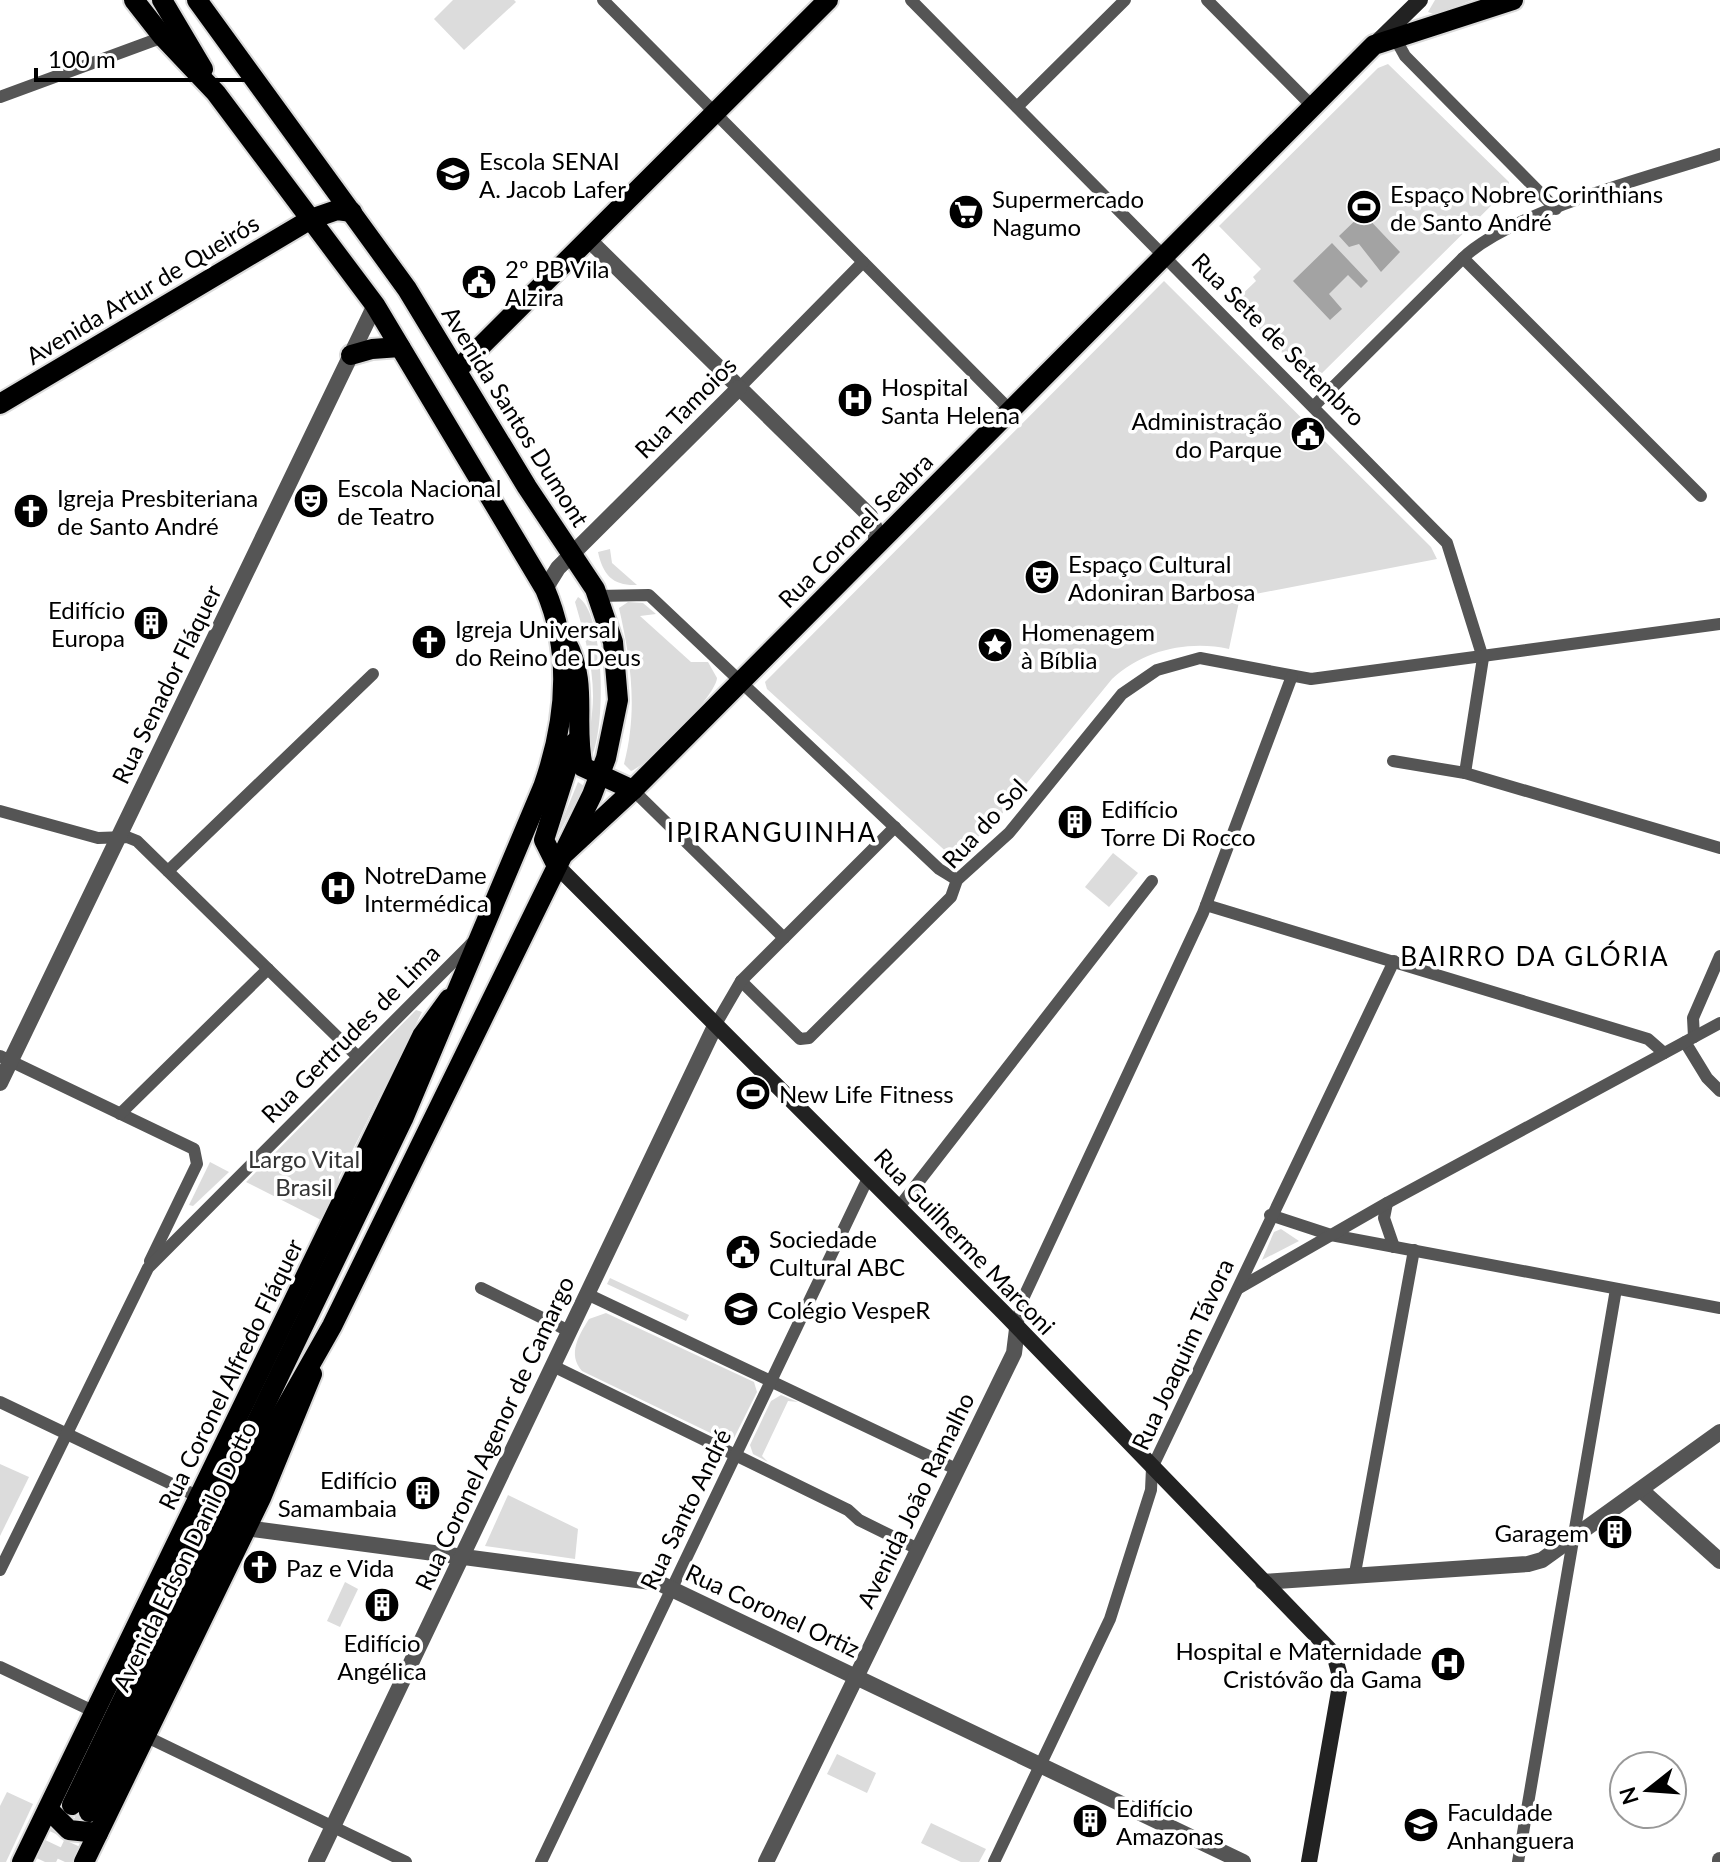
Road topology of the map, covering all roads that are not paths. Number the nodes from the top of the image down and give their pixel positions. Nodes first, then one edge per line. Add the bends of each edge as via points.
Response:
1 (134, 0) edge
2 (162, 0) edge
3 (197, 0) edge
4 (206, 0) edge
5 (603, 0) edge
6 (828, 0) edge
7 (911, 0) edge
8 (1125, 0) edge
9 (1207, 0) edge
10 (1420, 0) edge
11 (1513, 0) edge
12 (1481, 6) edge
13 (221, 34) junction
14 (163, 37) junction
15 (1395, 38) junction
16 (1374, 45) junction
17 (216, 93) junction
18 (0, 97) edge
19 (1017, 107) junction
20 (1313, 107) junction
21 (715, 113) junction
22 (1719, 156) edge
23 (1556, 209) junction
24 (352, 212) junction
25 (311, 219) junction
26 (588, 239) junction
27 (1165, 256) junction
28 (1463, 258) junction
29 (863, 262) junction
30 (392, 268) junction
31 (375, 305) junction
32 (400, 347) junction
33 (351, 355) junction
34 (457, 370) junction
35 (739, 388) junction
36 (433, 402) junction
37 (0, 404) edge
38 (1314, 406) junction
39 (1011, 411) junction
40 (1701, 496) dead end
41 (907, 515) junction
42 (870, 516) junction
43 (876, 546) junction
44 (572, 553) junction
45 (545, 589) junction
46 (598, 596) junction
47 (1720, 624) edge
48 (560, 632) junction
49 (1483, 658) junction
50 (373, 674) dead end
51 (1292, 676) junction
52 (741, 682) junction
53 (580, 725) junction
54 (1393, 761) dead end
55 (1465, 773) junction
56 (600, 777) junction
57 (633, 790) junction
58 (0, 811) edge
59 (895, 827) junction
60 (119, 837) junction
61 (1720, 848) edge
62 (560, 861) junction
63 (168, 871) junction
64 (957, 880) junction
65 (1152, 881) dead end
66 (1206, 905) junction
67 (483, 931) junction
68 (784, 938) junction
69 (1720, 956) edge
70 (1394, 961) junction
71 (268, 969) junction
72 (741, 981) junction
73 (461, 982) junction
74 (1720, 1023) edge
75 (716, 1024) junction
76 (1690, 1039) junction
77 (1664, 1053) junction
78 (358, 1057) junction
79 (5, 1059) edge
80 (0, 1083) edge
81 (1720, 1091) edge
82 (120, 1114) junction
83 (869, 1176) junction
84 (1387, 1203) junction
85 (899, 1207) junction
86 (1270, 1215) junction
87 (1331, 1235) junction
88 (1394, 1247) junction
89 (1414, 1250) junction
90 (148, 1268) junction
91 (481, 1288) dead end
92 (1238, 1288) junction
93 (1616, 1289) junction
94 (587, 1294) junction
95 (1720, 1308) edge
96 (332, 1326) junction
97 (1017, 1329) junction
98 (569, 1331) junction
99 (553, 1366) junction
100 (771, 1381) junction
101 (0, 1402) edge
102 (1720, 1432) edge
103 (67, 1434) junction
104 (736, 1455) junction
105 (1152, 1468) junction
106 (956, 1469) junction
107 (1641, 1490) junction
108 (199, 1497) junction
109 (246, 1528) junction
110 (1574, 1539) junction
111 (918, 1549) junction
112 (463, 1556) junction
113 (1720, 1561) edge
114 (0, 1570) edge
115 (1355, 1573) junction
116 (1263, 1582) junction
117 (671, 1589) junction
118 (0, 1667) edge
119 (856, 1676) junction
120 (95, 1712) junction
121 (145, 1736) junction
122 (1041, 1765) junction
123 (48, 1809) junction
124 (333, 1827) junction
125 (98, 1833) junction
126 (22, 1862) edge
127 (84, 1862) edge
128 (316, 1862) edge
129 (406, 1862) edge
130 (541, 1862) edge
131 (766, 1862) edge
132 (994, 1862) edge
133 (1243, 1862) edge
134 (1309, 1862) edge
135 (1518, 1862) edge

1 - 14 main road
2 - 17 main road
3 - 13 main road, Avenida Santos Dumont
4 - 13 main road, Avenida Santos Dumont
5 - 21 street
6 - 21 main road
7 - 19 street, Rua Sete de Setembro
8 - 19 street
9 - 20 street
10 - 16 main road, Rua Coronel Seabra
11 - 12 main road
12 - 15 main road
13 - 24 main road, Avenida Santos Dumont
14 - 17 main road
14 - 18 street
15 - 16 main road
15 - 23 street via 1405,56
16 - 20 main road, Rua Coronel Seabra
17 - 25 main road
19 - 27 street, Rua Sete de Setembro
20 - 27 main road, Rua Coronel Seabra
21 - 26 main road
21 - 29 street
22 - 23 street
23 - 28 street via 1489,237
24 - 25 main road, Avenida Artur de Queirós via 337,210
24 - 30 main road, Avenida Santos Dumont
25 - 31 main road
25 - 37 main road, Avenida Artur de Queirós
26 - 34 main road
26 - 35 street
27 - 38 street, Rua Sete de Setembro
27 - 39 main road, Rua Coronel Seabra
28 - 38 street
28 - 40 street
29 - 35 street, Rua Tamoios
29 - 39 street
30 - 31 main road
30 - 34 main road, Avenida Santos Dumont
31 - 32 main road
31 - 33 street, Rua Senador Fláquer
32 - 33 main road
32 - 36 main road
33 - 60 street, Rua Senador Fláquer
34 - 36 main road
34 - 44 main road, Avenida Santos Dumont
35 - 42 street
35 - 44 street, Rua Tamoios
36 - 45 main road
38 - 49 street, Rua Sete de Setembro via 1447,543
39 - 41 main road, Rua Coronel Seabra
41 - 42 street via 887,521
41 - 43 main road, Rua Coronel Seabra
42 - 43 street
43 - 52 main road, Rua Coronel Seabra
44 - 45 street, Rua Tamoios
44 - 46 main road, Avenida Santos Dumont
45 - 48 main road
46 - 52 street via 649,595
46 - 56 main road, Avenida Santos Dumont via 609,624 618,680 615,719
47 - 49 street, Rua do Sol
48 - 53 main road via 579,668
48 - 67 main road, Rua Coronel Alfredo Fláquer via 563,691 549,770
49 - 51 street, Rua do Sol via 1311,679
49 - 55 street, Rua Sete de Setembro
50 - 63 street
51 - 64 street, Rua do Sol via 1200,658 1140,679 1009,833
51 - 66 street
52 - 57 main road, Rua Coronel Seabra
52 - 59 street
53 - 56 main road via 583,767
53 - 62 main road via 544,840
54 - 55 street
55 - 61 street
56 - 57 main road
56 - 62 main road, Avenida Santos Dumont
57 - 62 main road, Rua Coronel Seabra
57 - 68 street
58 - 60 street via 98,838
59 - 64 street
59 - 68 street
60 - 63 street via 137,841
60 - 79 street, Rua Senador Fláquer
62 - 75 main road, Rua Guilherme Marconi
62 - 96 main road
63 - 71 street
64 - 72 street, Rua do Sol via 951,897 806,1039
65 - 85 street
66 - 70 street
66 - 97 street via 1019,1307
67 - 73 main road, Rua Coronel Alfredo Fláquer
67 - 78 street, Rua Gertrudes de Lima
68 - 72 street
69 - 76 street via 1693,1018
70 - 77 street via 1648,1039
70 - 86 street, Rua Joaquim Távora
71 - 78 street
71 - 82 street
72 - 75 street
73 - 96 main road, Avenida Edson Danilo Dotto via 403,1119 81,1808 278,1421
73 - 108 main road, Rua Coronel Alfredo Fláquer via 422,1036
74 - 76 street
75 - 83 main road, Rua Guilherme Marconi
75 - 94 street, Rua Coronel Agenor de Camargo
76 - 77 street
76 - 81 street via 1707,1078
77 - 84 street
78 - 90 street, Rua Gertrudes de Lima
79 - 80 street, Rua Senador Fláquer
79 - 82 street
82 - 90 street via 194,1149 198,1156
83 - 85 main road, Rua Guilherme Marconi
83 - 100 street, Rua Santo André
84 - 87 street
84 - 88 street via 1384,1218
85 - 97 main road, Rua Guilherme Marconi
86 - 87 street
86 - 92 street, Rua Joaquim Távora
87 - 88 street
87 - 92 street
88 - 89 street
89 - 93 street
89 - 115 street
90 - 103 street, Rua Gertrudes de Lima
91 - 98 street
92 - 105 street, Rua Joaquim Távora
93 - 95 street
93 - 110 street
94 - 98 street, Rua Coronel Agenor de Camargo
94 - 100 street
96 - 109 main road
97 - 105 main road, Rua Guilherme Marconi
97 - 106 street, Avenida João Ramalho via 1014,1353
98 - 99 street, Rua Coronel Agenor de Camargo
99 - 104 street
99 - 112 street, Rua Coronel Agenor de Camargo
100 - 104 street, Rua Santo André
100 - 106 street
101 - 103 street
102 - 107 street
103 - 108 street
103 - 114 street, Rua Gertrudes de Lima
104 - 111 street
104 - 117 street, Rua Santo André
105 - 116 main road, Rua Guilherme Marconi
105 - 122 street, Rua Joaquim Távora via 1151,1490 1110,1619
106 - 111 street, Avenida João Ramalho
107 - 110 street
107 - 113 street
108 - 120 main road, Rua Coronel Alfredo Fláquer
109 - 112 street, Rua Coronel Ortiz
109 - 121 main road
110 - 115 street via 1528,1564
110 - 135 street
111 - 119 street, Avenida João Ramalho
112 - 117 street, Rua Coronel Ortiz via 654,1582
112 - 124 street, Rua Coronel Agenor de Camargo
115 - 116 street
116 - 134 main road, Rua Guilherme Marconi via 1334,1654 1341,1680
117 - 119 street, Rua Coronel Ortiz
117 - 130 street, Rua Santo André
118 - 120 street
119 - 122 street, Rua Coronel Ortiz
119 - 131 street, Avenida João Ramalho
120 - 123 main road, Rua Coronel Alfredo Fláquer
121 - 124 street
121 - 125 main road
122 - 132 street, Rua Joaquim Távora
122 - 133 street, Rua Coronel Ortiz
123 - 125 main road via 69,1830
123 - 126 main road, Rua Coronel Alfredo Fláquer
124 - 128 street, Rua Coronel Agenor de Camargo
124 - 129 street
125 - 127 main road

